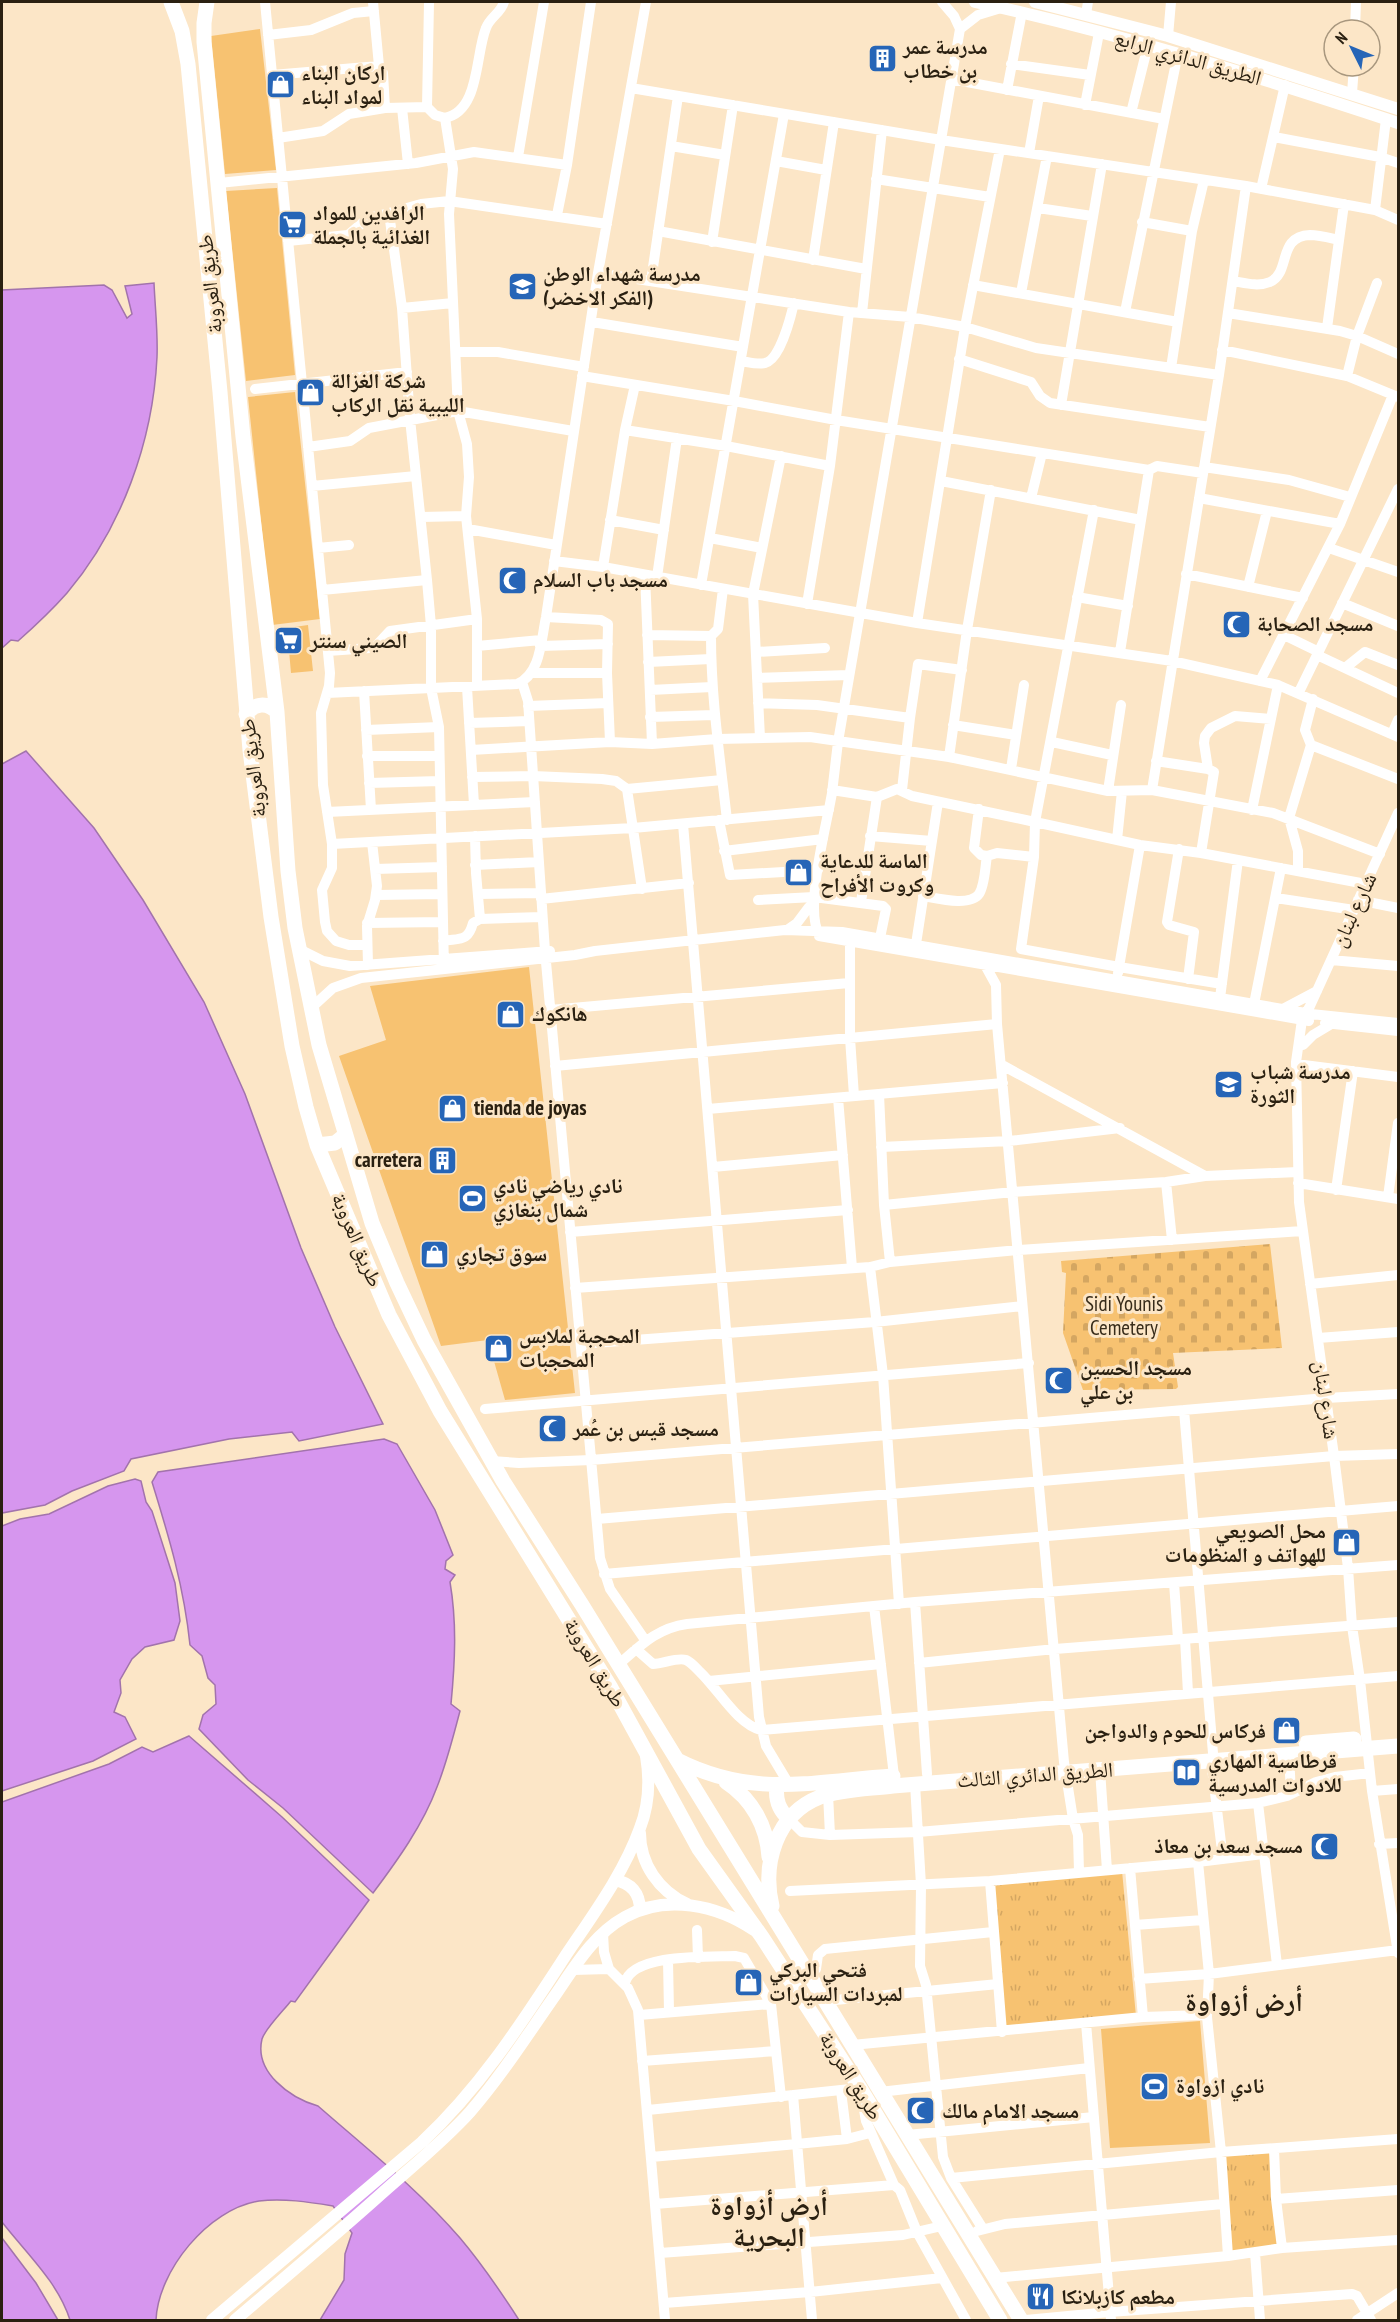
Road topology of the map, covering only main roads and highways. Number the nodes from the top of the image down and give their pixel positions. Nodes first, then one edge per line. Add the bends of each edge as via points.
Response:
1 (171, 2) edge
2 (207, 2) edge
3 (975, 2) edge
4 (1035, 2) edge
5 (1087, 8) edge
6 (1398, 109) edge
7 (1398, 123) edge
8 (277, 712) junction
9 (246, 714) junction
10 (345, 1135) junction
11 (317, 1144) junction
12 (1398, 1736) edge
13 (1367, 1743) junction
14 (1398, 1746) edge
15 (645, 1749) junction
16 (1212, 1757) junction
17 (677, 1760) junction
18 (1064, 1767) junction
19 (720, 1778) junction
20 (784, 1786) junction
21 (712, 1817) junction
22 (789, 1819) junction
23 (640, 1828) junction
24 (690, 1833) junction
25 (769, 1860) junction
26 (615, 1880) junction
27 (688, 1905) junction
28 (640, 1910) junction
29 (777, 1923) junction
30 (762, 1936) junction
31 (869, 2094) junction
32 (409, 2162) junction
33 (212, 2320) edge
34 (235, 2320) edge
35 (1000, 2320) edge
36 (1021, 2320) edge

1 - 9 highway, طريق العروبة via 188,64 224,427
2 - 8 highway, طريق العروبة via 204,42 243,437
3 - 7 main road, الطريق الدائري الرابع via 1178,53
4 - 5 main road, الطريق الدائري الرابع
5 - 6 main road, الطريق الدائري الرابع
8 - 9 highway via 271,706 259,705
8 - 10 highway, طريق العروبة via 288,871 299,949 310,1009
9 - 11 highway, طريق العروبة via 279,972 295,1065
10 - 11 highway via 331,1145
10 - 17 highway, طريق العروبة via 372,1222 438,1367 503,1481
11 - 15 highway, طريق العروبة via 389,1315 418,1372
12 - 13 highway, الطريق الدائري الثالث
13 - 14 highway, الطريق الدائري الثالث
13 - 16 highway, الطريق الدائري الثالث via 1289,1754
13 - 16 highway, الطريق الدائري الثالث via 1330,1740
15 - 23 main road via 648,1789
15 - 24 highway, طريق العروبة
16 - 18 highway, الطريق الدائري الثالث
16 - 18 highway, الطريق الدائري الثالث via 1100,1770
17 - 19 highway, الطريق الدائري الثالث
17 - 21 highway, طريق العروبة
18 - 20 highway, الطريق الدائري الثالث via 927,1773
18 - 22 highway, الطريق الدائري الثالث via 828,1794 807,1803
19 - 20 highway, الطريق الدائري الثالث
19 - 25 highway via 742,1794 758,1816
20 - 22 highway via 776,1797
21 - 24 highway via 698,1820
21 - 29 highway, طريق العروبة
22 - 25 highway, الطريق الدائري الثالث
23 - 26 main road
23 - 27 main road via 650,1871 666,1891
24 - 30 highway, طريق العروبة
25 - 29 highway, الطريق الدائري الثالث via 768,1890
26 - 28 main road via 634,1890
26 - 32 main road via 490,2068
27 - 28 main road
27 - 30 main road via 728,1915
28 - 32 main road via 603,1933 495,2081 455,2127
29 - 31 highway, طريق العروبة via 852,2045
30 - 31 highway, طريق العروبة
31 - 35 highway, طريق العروبة via 942,2226
31 - 36 highway, طريق العروبة via 907,2135
32 - 33 main road
32 - 34 main road

